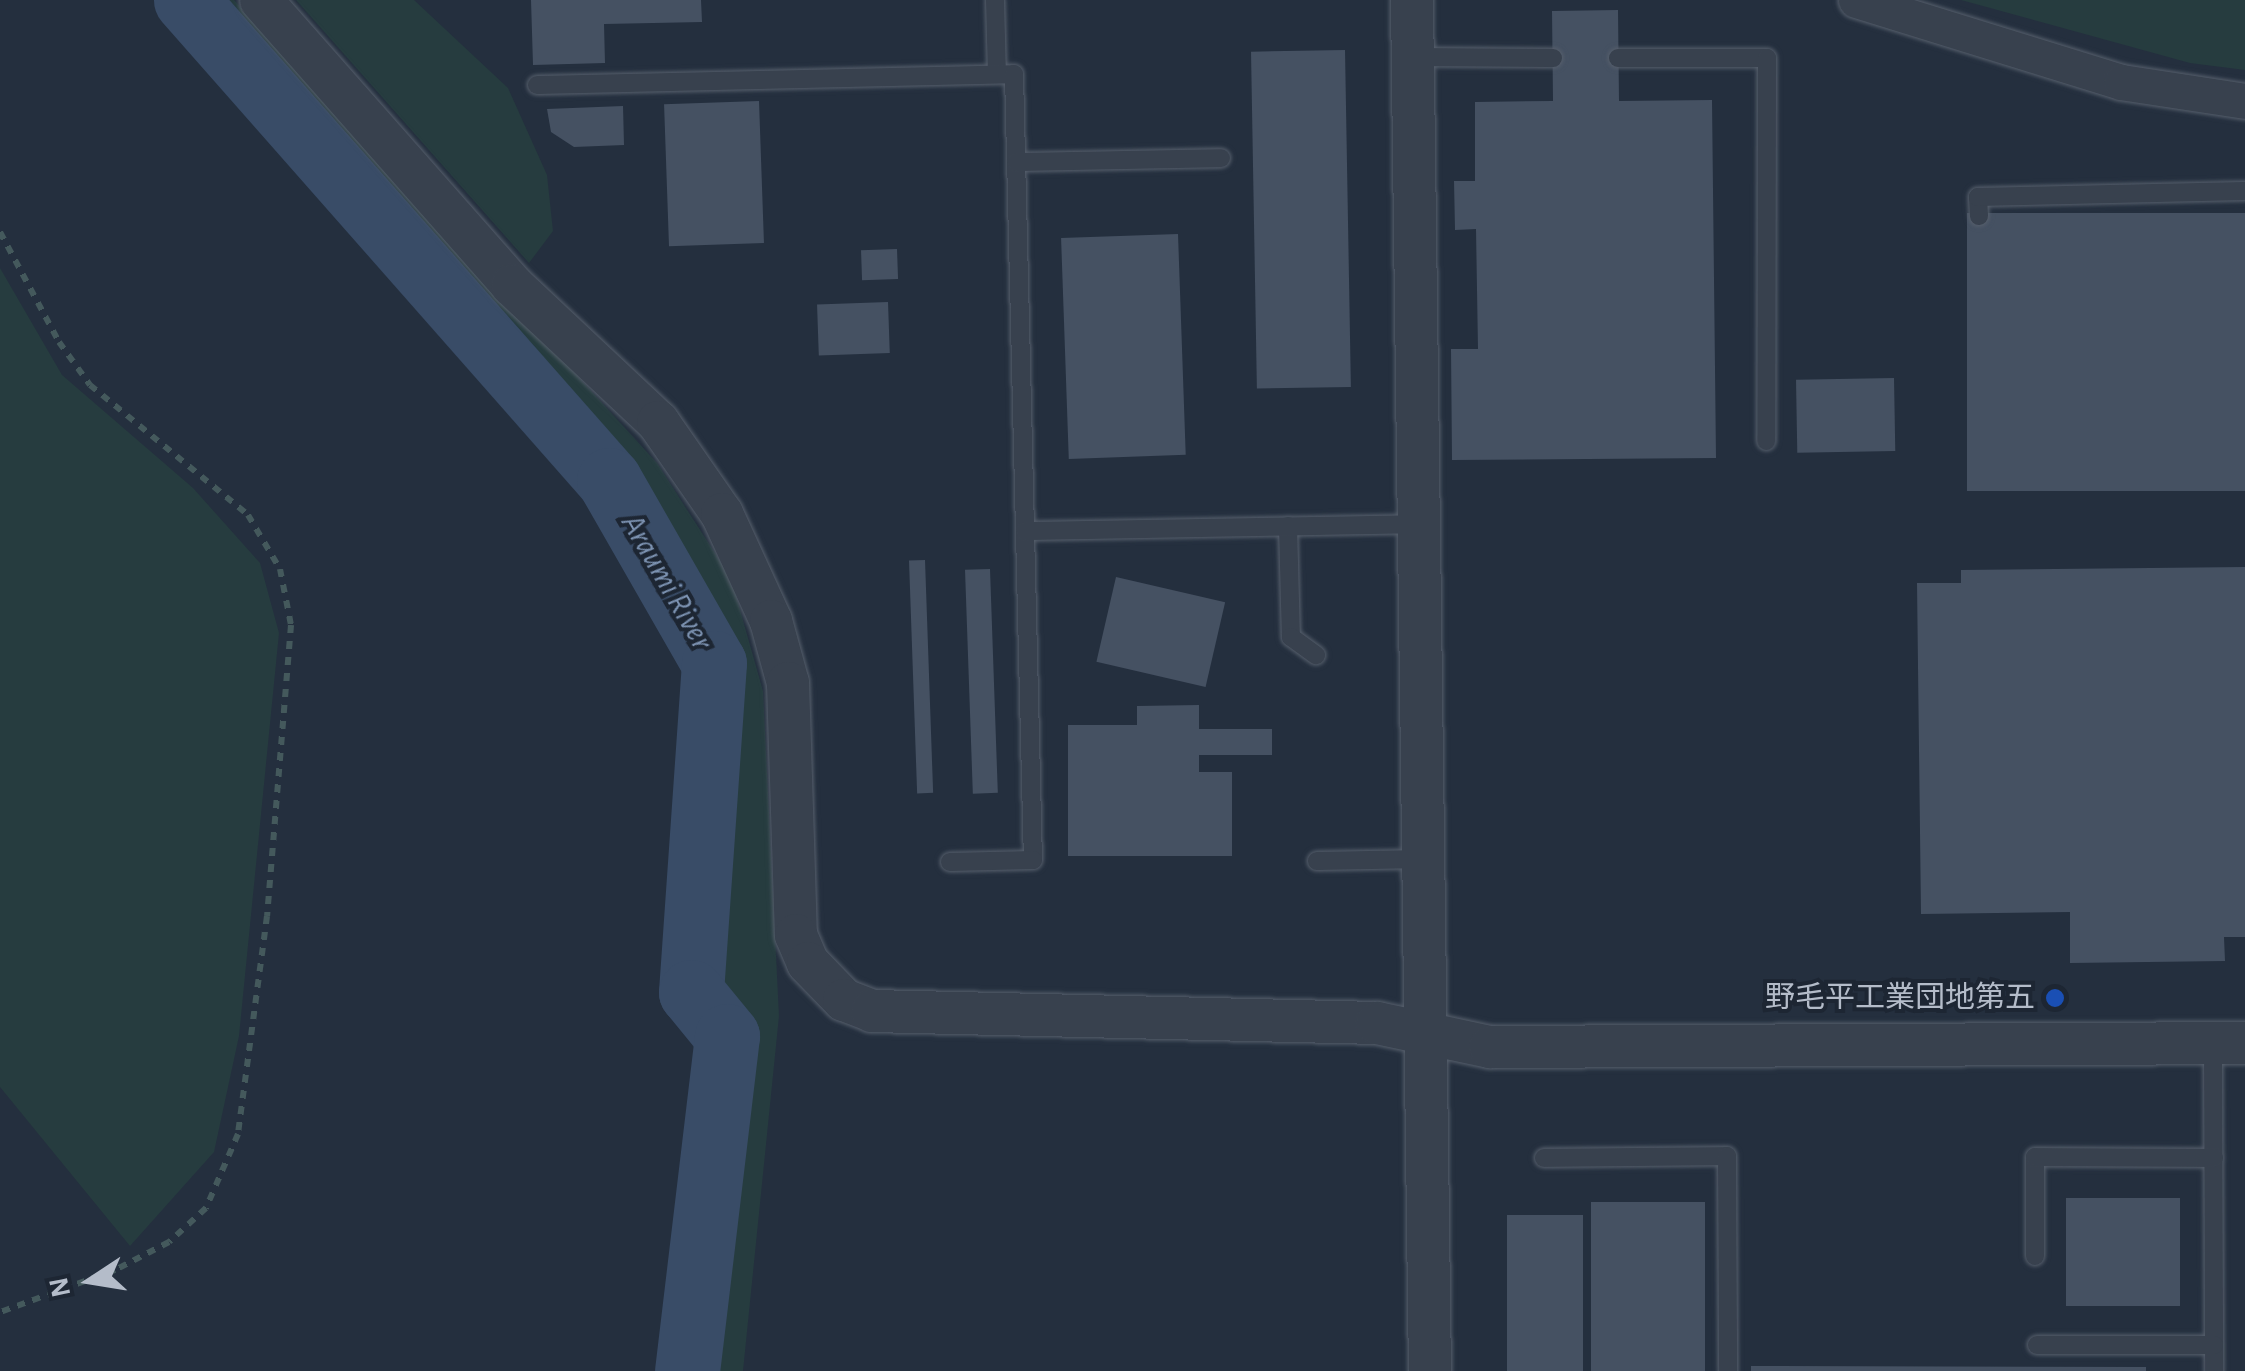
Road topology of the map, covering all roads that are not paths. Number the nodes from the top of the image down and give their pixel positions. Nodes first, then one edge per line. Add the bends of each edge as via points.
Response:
1 (261, 0) edge
2 (996, 0) edge
3 (1412, 0) edge
4 (1856, 0) edge
5 (1413, 58) junction
6 (1553, 58) dead end
7 (1618, 58) dead end
8 (997, 74) junction
9 (538, 85) dead end
10 (2245, 102) edge
11 (1221, 158) dead end
12 (1016, 162) junction
13 (2245, 191) edge
14 (1978, 216) dead end
15 (1766, 440) dead end
16 (1419, 524) junction
17 (1288, 526) junction
18 (1026, 530) junction
19 (1316, 655) dead end
20 (1424, 858) junction
21 (1317, 861) dead end
22 (950, 862) dead end
23 (1426, 1038) junction
24 (2229, 1043) edge
25 (1544, 1158) dead end
26 (2214, 1158) junction
27 (2035, 1256) dead end
28 (2036, 1345) dead end
29 (2214, 1345) junction
30 (1430, 1371) edge
31 (1728, 1371) edge
32 (2214, 1371) edge

1 - 23 street via 512,285 658,422 722,514 760,591 788,683 796,935 825,985 872,1011 1378,1023
2 - 8 lane
3 - 5 street
4 - 10 street via 2121,82
5 - 6 lane
5 - 16 street
7 - 15 lane via 1767,58
8 - 9 lane
8 - 12 lane via 1014,74
11 - 12 lane
12 - 18 lane
13 - 14 lane via 1978,197
16 - 17 lane
16 - 20 street
17 - 18 lane
17 - 19 lane via 1291,637
18 - 22 lane via 1034,860
20 - 21 lane
20 - 23 street
23 - 24 street via 1490,1047
23 - 30 street
24 - 26 lane
25 - 31 lane via 1727,1156
26 - 27 lane via 2035,1157
26 - 29 lane
28 - 29 lane
29 - 32 lane

